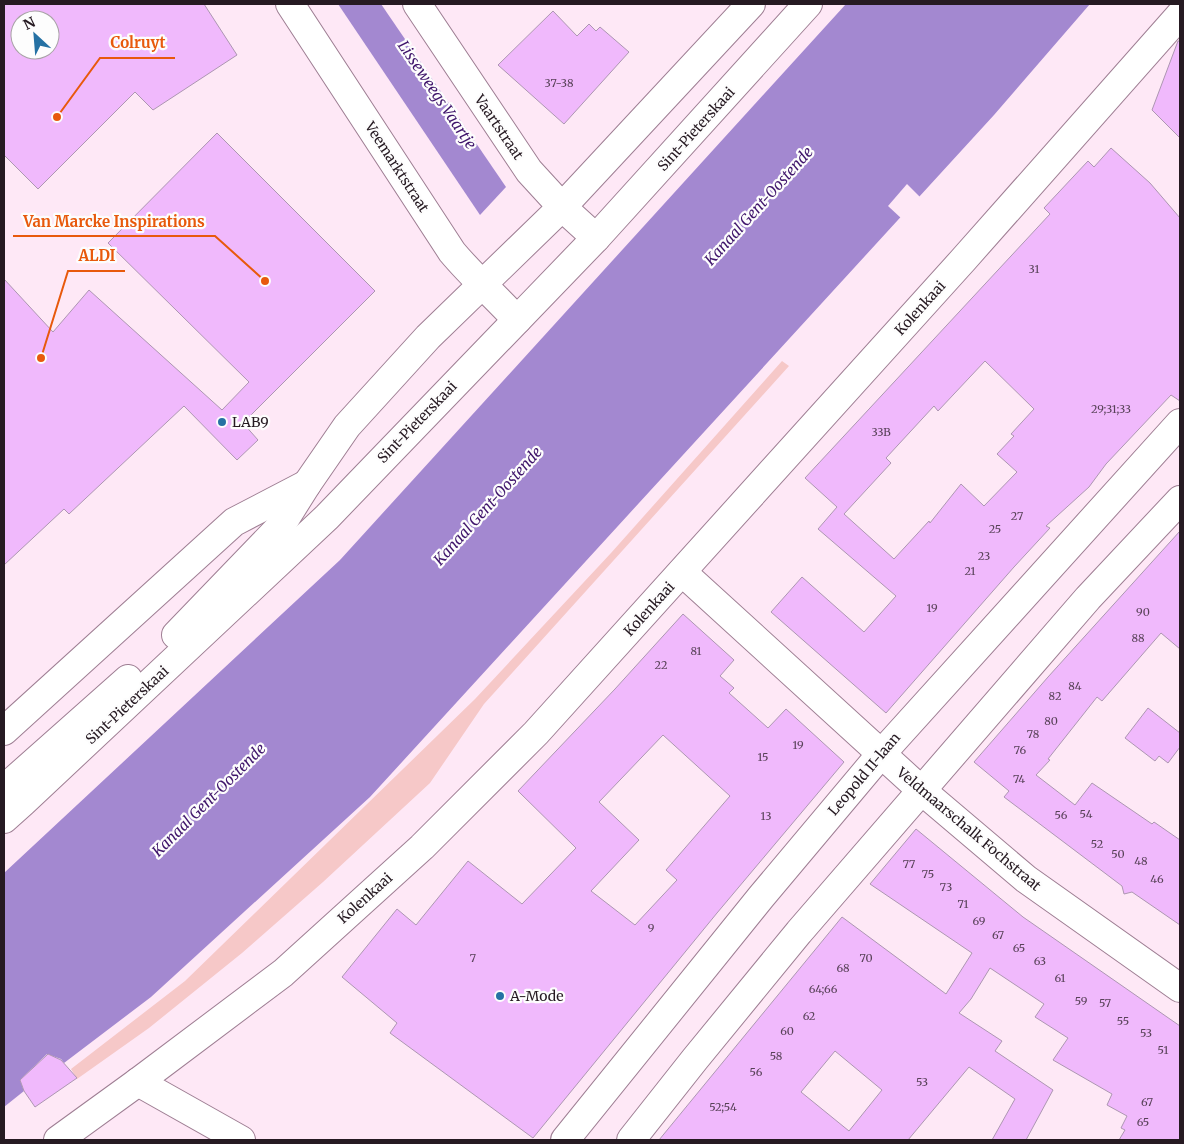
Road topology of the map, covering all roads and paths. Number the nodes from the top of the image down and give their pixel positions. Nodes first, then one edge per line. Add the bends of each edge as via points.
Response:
1 (290, 4) edge
2 (417, 4) edge
3 (751, 4) edge
4 (808, 4) edge
5 (1180, 15) edge
6 (562, 206) junction
7 (596, 238) junction
8 (483, 284) junction
9 (517, 320) junction
10 (1180, 423) edge
11 (307, 484) junction
12 (1180, 500) edge
13 (682, 572) junction
14 (4, 731) edge
15 (881, 754) junction
16 (4, 789) edge
17 (921, 790) junction
18 (4, 819) edge
19 (1180, 988) edge
20 (138, 1082) junction
21 (58, 1140) edge
22 (241, 1140) edge
23 (565, 1140) edge
24 (632, 1140) edge

1 - 8 street, Veemarktstraat via 452,252
2 - 6 street, Vaartstraat via 529,171
3 - 6 street, Sint-Pieterskaai
4 - 7 street, Sint-Pieterskaai
5 - 13 street, Kolenkaai
6 - 7 street, Vaartstraat
6 - 8 street, Sint-Pieterskaai
7 - 9 street, Sint-Pieterskaai
8 - 9 street, Veemarktstraat
8 - 11 street, Sint-Pieterskaai via 428,337 347,426
9 - 18 street, Sint-Pieterskaai via 326,517
10 - 15 street, Leopold II-laan
11 - 14 street, Sint-Pieterskaai via 234,522
11 - 16 street, Sint-Pieterskaai via 280,526 166,644
12 - 17 street via 1088,598
13 - 15 street, Veldmaarschalk Fochstraat
13 - 20 street, Kolenkaai via 536,733 422,847 283,973
15 - 17 street, Veldmaarschalk Fochstraat
15 - 23 street, Leopold II-laan
17 - 19 street, Veldmaarschalk Fochstraat via 1026,879
17 - 24 street via 799,932
20 - 21 street, Kolenkaai
20 - 22 street

